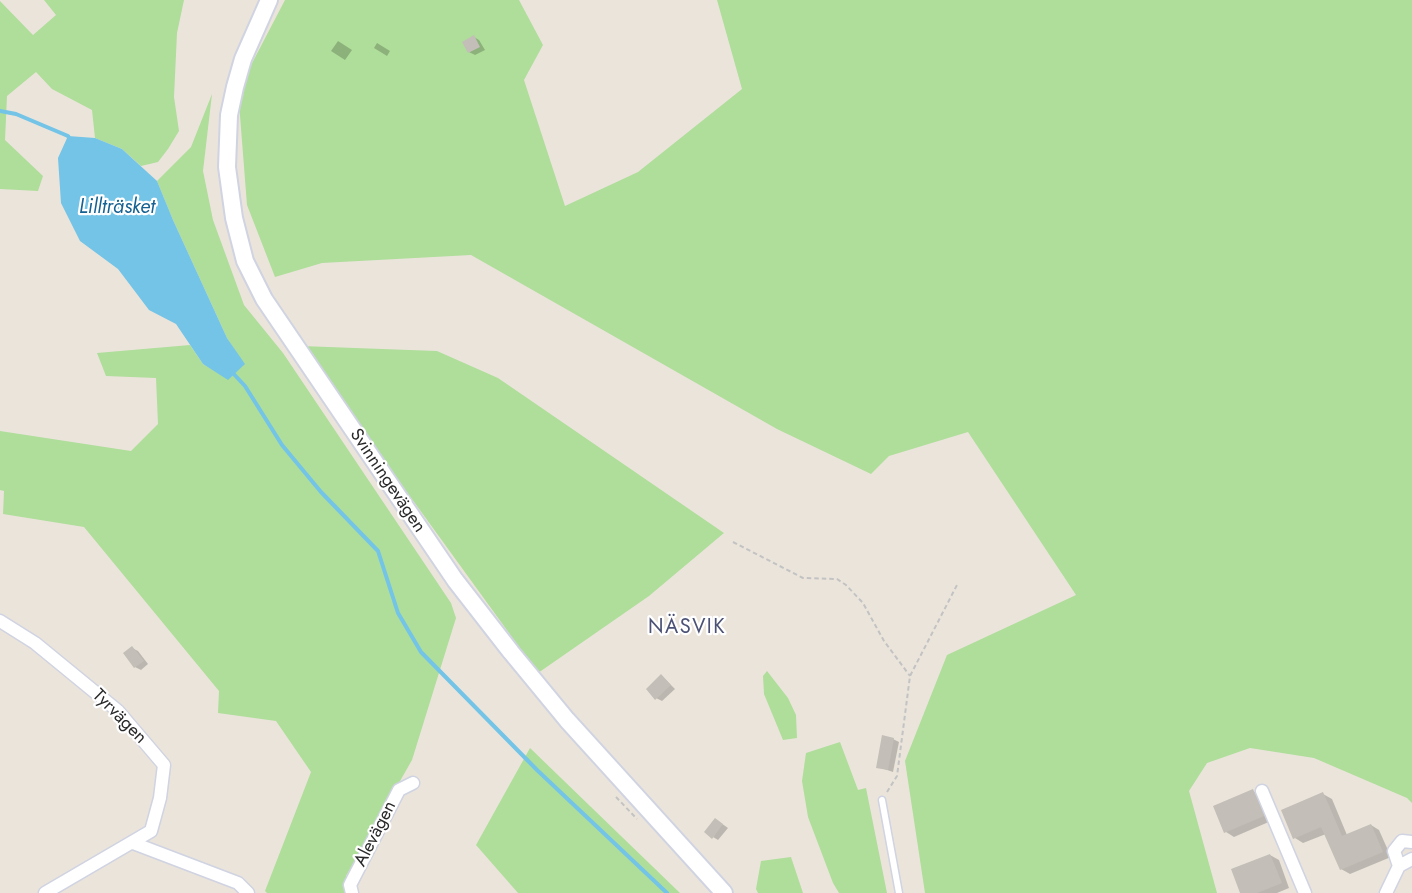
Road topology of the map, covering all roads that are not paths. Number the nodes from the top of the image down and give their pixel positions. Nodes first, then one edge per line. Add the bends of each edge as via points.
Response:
1 (269, 0) edge
2 (0, 621) edge
3 (413, 783) dead end
4 (1262, 791) dead end
5 (882, 800) road end
6 (1412, 842) edge
7 (134, 843) junction
8 (1412, 859) edge
9 (1399, 866) junction
10 (45, 893) edge
11 (248, 893) edge
12 (352, 893) edge
13 (724, 893) edge
14 (898, 893) edge
15 (1305, 893) edge
16 (1386, 893) edge

1 - 13 main road, Svinningevägen via 235,87 229,115 227,167 245,261 264,299 455,580 567,720
2 - 7 street, Tyrvägen via 35,643 118,711 164,765 151,831
3 - 12 street, Alevägen via 399,790 350,885
4 - 15 street
5 - 14 lane
6 - 9 street via 1402,841 1394,851
7 - 10 street
7 - 11 street via 238,883
8 - 9 street
9 - 16 street

